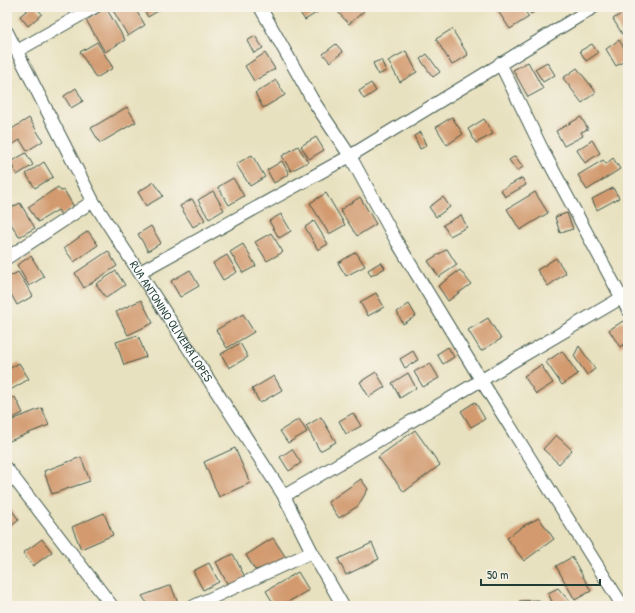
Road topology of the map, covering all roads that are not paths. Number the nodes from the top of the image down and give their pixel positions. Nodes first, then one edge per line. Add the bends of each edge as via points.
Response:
1 (95, 7) edge
2 (260, 7) edge
3 (594, 7) edge
4 (7, 32) edge
5 (17, 50) junction
6 (500, 63) junction
7 (350, 156) junction
8 (93, 201) junction
9 (7, 258) edge
10 (140, 272) junction
11 (624, 296) edge
12 (628, 310) edge
13 (481, 380) junction
14 (7, 469) edge
15 (284, 496) junction
16 (312, 552) junction
17 (623, 604) edge
18 (112, 606) edge
19 (194, 606) edge
20 (343, 606) edge

1 - 5 street
2 - 7 street via 312,100
3 - 6 street
4 - 5 street, RUA ANTONINO OLIVEIRA LOPES
5 - 8 street, RUA ANTONINO OLIVEIRA LOPES
6 - 7 street
6 - 11 street via 544,154
7 - 10 street
7 - 13 street via 396,242
8 - 9 street
8 - 10 street, RUA ANTONINO OLIVEIRA LOPES
10 - 15 street, RUA ANTONINO OLIVEIRA LOPES
11 - 12 street
11 - 13 street
13 - 15 street
13 - 17 street
14 - 18 street
15 - 16 street, RUA ANTONINO OLIVEIRA LOPES
16 - 19 street
16 - 20 street, RUA ANTONINO OLIVEIRA LOPES

